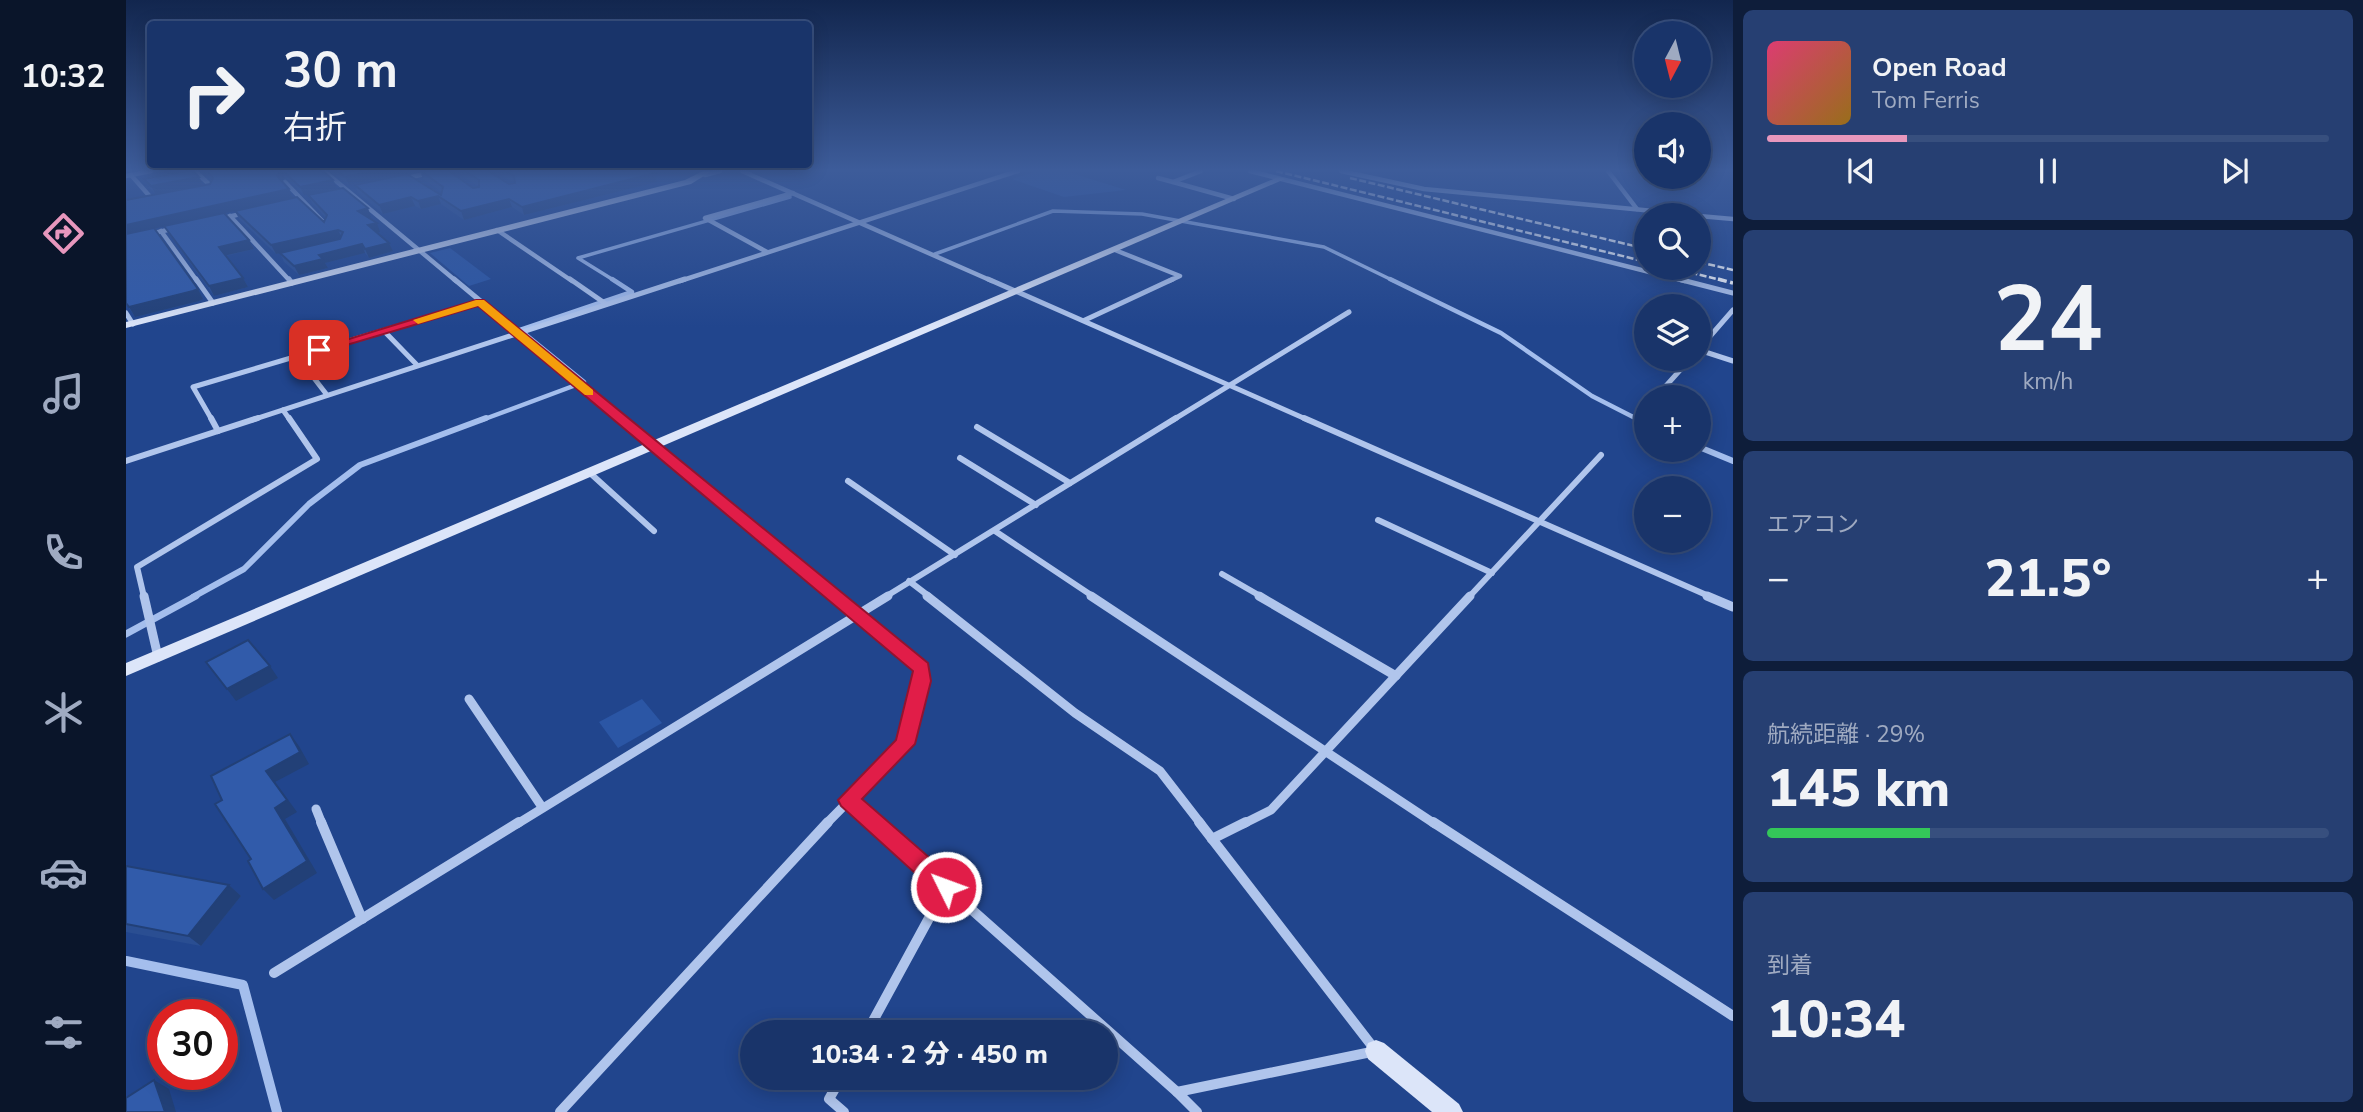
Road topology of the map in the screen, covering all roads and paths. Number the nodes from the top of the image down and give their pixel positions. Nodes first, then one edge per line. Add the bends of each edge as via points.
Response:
1 (236, 223) edge
2 (324, 223) edge
3 (387, 223) edge
4 (523, 223) edge
5 (714, 223) edge
6 (857, 223) edge
7 (862, 223) edge
8 (1178, 223) edge
9 (1455, 223) edge
10 (184, 226) edge
11 (327, 226) edge
12 (497, 230) junction
13 (161, 231) junction
14 (138, 236) edge
15 (420, 250) junction
16 (1115, 250) junction
17 (767, 252) junction
18 (283, 257) edge
19 (271, 260) junction
20 (292, 283) junction
21 (1018, 291) junction
22 (1733, 293) edge
23 (480, 302) junction
24 (212, 303) junction
25 (606, 304) junction
26 (1733, 310) edge
27 (1349, 312) dead end
28 (126, 313) edge
29 (1085, 320) junction
30 (129, 325) edge
31 (383, 331) junction
32 (516, 333) junction
33 (1711, 336) edge
34 (1711, 354) edge
35 (297, 356) junction
36 (1733, 361) edge
37 (417, 366) junction
38 (1679, 371) edge
39 (1228, 383) junction
40 (1667, 385) edge
41 (327, 395) junction
42 (283, 410) junction
43 (977, 427) dead end
44 (218, 431) junction
45 (654, 445) junction
46 (1601, 455) dead end
47 (960, 458) dead end
48 (126, 461) edge
49 (590, 472) junction
50 (848, 481) dead end
51 (1070, 483) junction
52 (1036, 505) junction
53 (1378, 520) dead end
54 (1540, 522) junction
55 (654, 531) dead end
56 (995, 531) junction
57 (955, 555) junction
58 (1492, 573) junction
59 (1222, 574) dead end
60 (909, 581) junction
61 (1733, 607) edge
62 (855, 614) junction
63 (158, 657) junction
64 (126, 670) edge
65 (1396, 676) junction
66 (469, 699) dead end
67 (1324, 752) junction
68 (848, 800) junction
69 (542, 807) junction
70 (316, 809) dead end
71 (1212, 839) junction
72 (946, 887) junction
73 (362, 919) junction
74 (274, 973) dead end
75 (1733, 1016) edge
76 (874, 1020) edge
77 (1376, 1051) junction
78 (834, 1090) edge
79 (1177, 1092) junction
80 (560, 1112) edge
81 (844, 1112) edge
82 (1198, 1112) edge
83 (1451, 1112) edge

1 - 19 street
2 - 11 street
3 - 15 street
4 - 12 street
5 - 17 street
6 - 17 street
7 - 21 street
8 - 16 street
9 - 22 street
10 - 13 street
12 - 15 street
12 - 25 street
13 - 14 street
13 - 24 street
15 - 20 street
15 - 23 street
16 - 21 street
16 - 29 street via 1180,276
17 - 25 street
18 - 19 street
19 - 20 street
20 - 24 street
21 - 29 street
21 - 45 street
23 - 31 street
23 - 32 street
24 - 30 street
25 - 32 street
26 - 33 street
27 - 39 street
28 - 30 street
29 - 39 street
31 - 35 street
31 - 37 street
32 - 37 street
32 - 45 street
34 - 36 street
35 - 41 street
35 - 44 street via 193,387
37 - 41 street
38 - 40 street
39 - 51 street
39 - 54 street
41 - 42 street
42 - 44 street
42 - 63 street via 317,459 137,567
43 - 51 street
44 - 48 street
45 - 49 street
45 - 62 street
46 - 54 street
47 - 52 street
49 - 55 street
49 - 63 street
50 - 57 street
51 - 52 street
52 - 56 street
53 - 58 street
54 - 58 street
54 - 61 street
56 - 57 street
56 - 67 street
57 - 60 street
58 - 65 street
59 - 65 street
60 - 62 street
60 - 71 street via 1075,713 1160,771
62 - 68 street via 922,668 922,681 905,744
62 - 69 street
63 - 64 street
65 - 67 street
66 - 69 street
67 - 71 street via 1271,810
67 - 75 street
68 - 72 street
68 - 80 street
69 - 73 street
70 - 73 street
71 - 77 street
72 - 76 street
72 - 79 street
73 - 74 street
77 - 79 street
77 - 83 street
78 - 81 street via 829,1099
79 - 82 street

